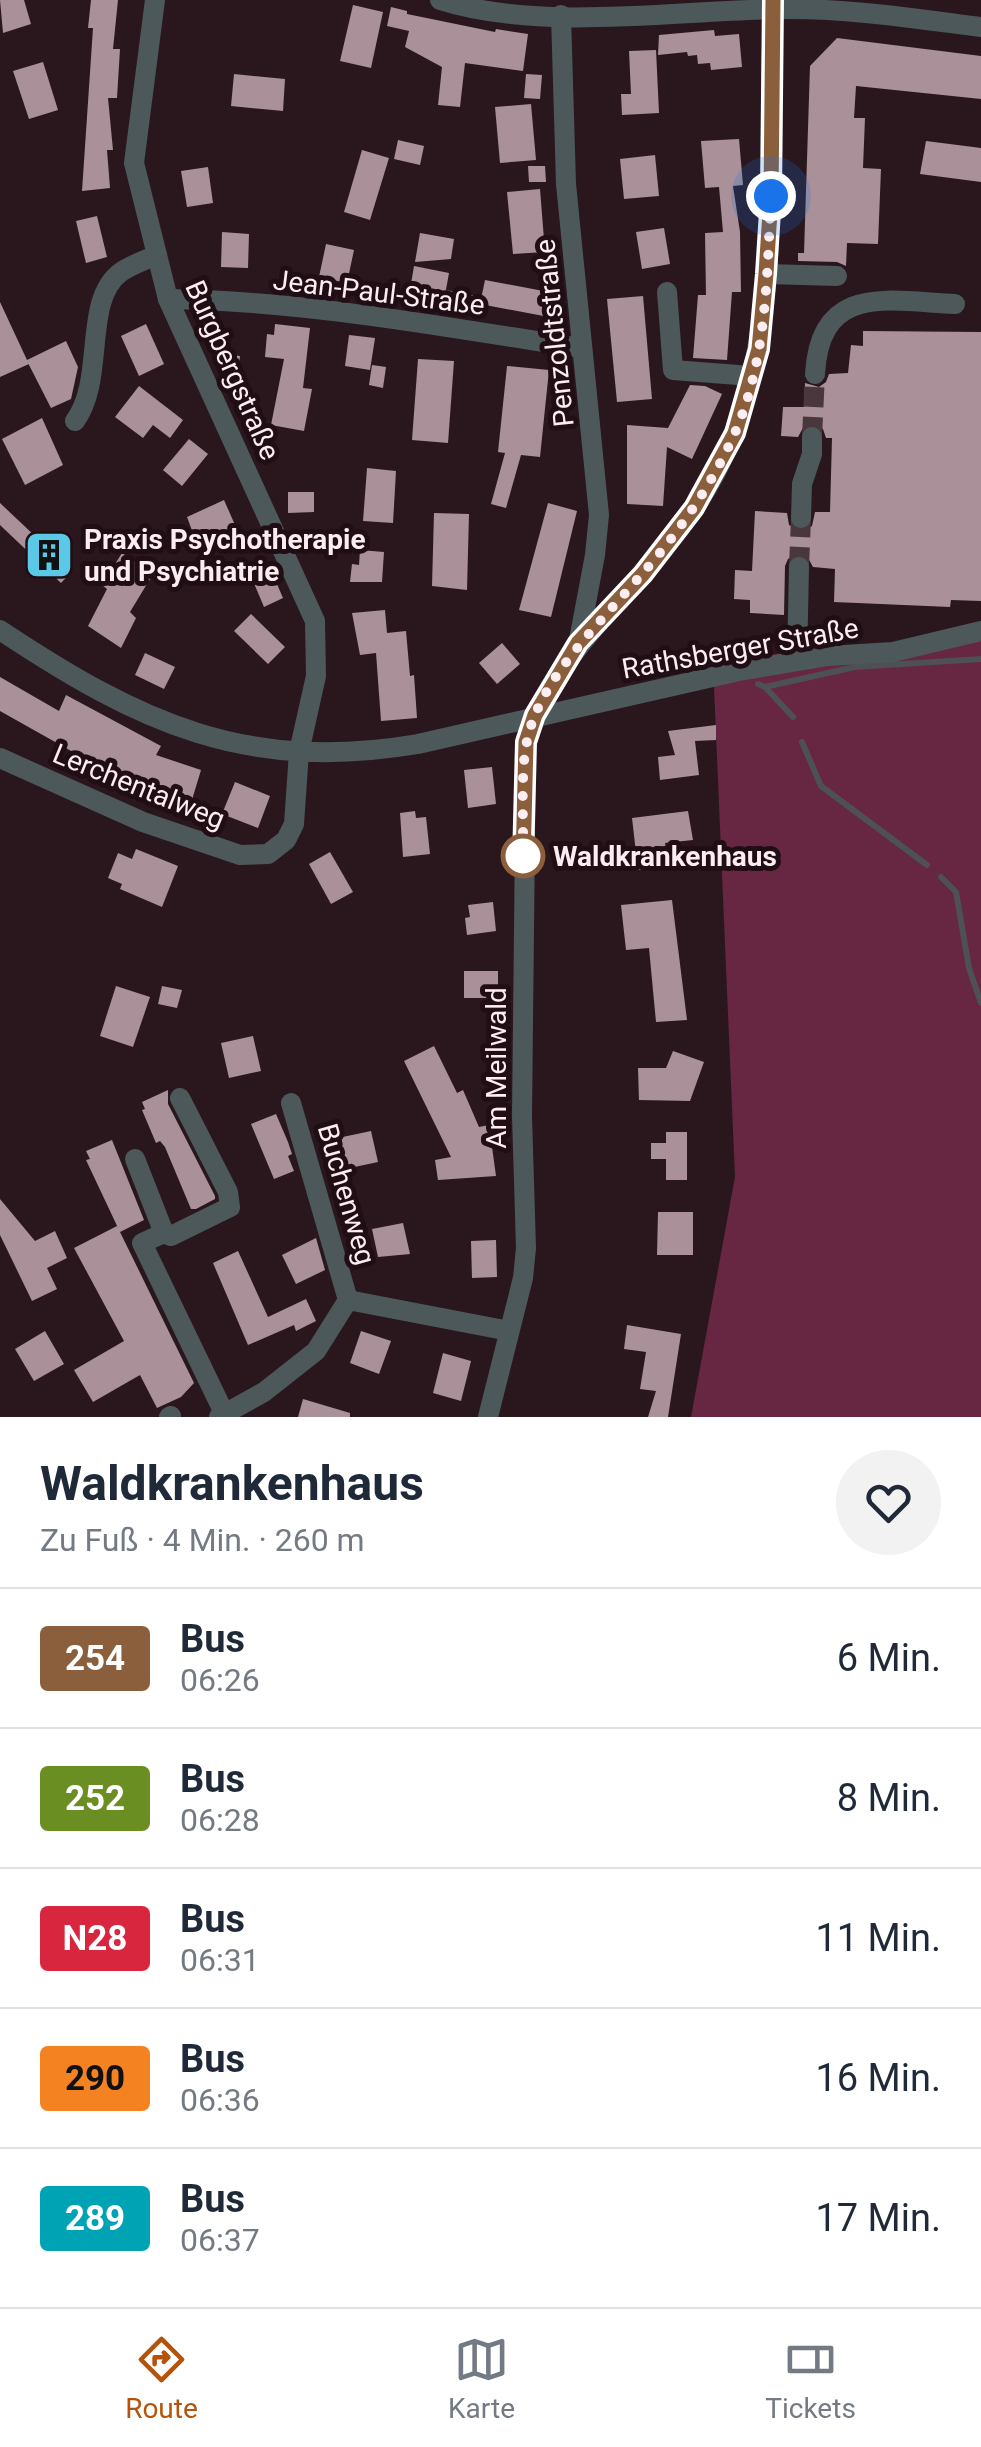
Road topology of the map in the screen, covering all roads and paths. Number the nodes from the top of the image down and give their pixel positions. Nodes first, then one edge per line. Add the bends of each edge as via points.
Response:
1 (155, 0) edge
2 (440, 0) edge
3 (773, 5) edge
4 (476, 6) edge
5 (561, 15) junction
6 (981, 27) edge
7 (157, 255) junction
8 (766, 274) junction
9 (838, 276) dead end
10 (667, 292) dead end
11 (168, 300) junction
12 (955, 304) dead end
13 (581, 348) junction
14 (815, 374) tunnel mouth
15 (751, 376) junction
16 (76, 421) dead end
17 (812, 437) tunnel mouth
18 (801, 518) tunnel mouth
19 (799, 567) tunnel mouth
20 (0, 630) edge
21 (981, 630) edge
22 (578, 643) junction
23 (797, 661) junction
24 (535, 715) junction
25 (299, 752) junction
26 (0, 758) edge
27 (180, 1098) dead end
28 (292, 1103) dead end
29 (135, 1159) dead end
30 (164, 1232) junction
31 (348, 1300) junction
32 (510, 1331) junction
33 (224, 1415) edge
34 (488, 1417) edge

1 - 7 street, Burgbergstraße via 134,163
2 - 4 street
3 - 5 street via 667,16
3 - 6 street
3 - 8 street
4 - 5 street
5 - 13 street, Penzoldtstraße via 566,184
7 - 11 street, Burgbergstraße
7 - 16 street via 122,271 103,295 92,390
8 - 9 street
8 - 15 street
10 - 15 street via 674,370
11 - 13 street, Jean-Paul-Straße via 358,314
11 - 25 street, Burgbergstraße via 315,621 316,676
12 - 14 street via 862,301 838,312 816,350
13 - 22 street, Penzoldtstraße via 599,515
15 - 22 street via 735,433 694,508
17 - 18 street
19 - 23 street
20 - 25 street, Rathsberger Straße via 61,670 180,729
21 - 23 street, Rathsberger Straße via 893,652
22 - 24 street, Am Meilwald
23 - 24 street, Rathsberger Straße
24 - 25 street, Rathsberger Straße via 374,751
24 - 32 street, Am Meilwald via 526,742 523,862 526,1248
25 - 26 street, Lerchentalweg via 294,824 286,840 268,854 240,855 143,822
27 - 30 street via 230,1207 171,1236
28 - 31 street, Buchenweg
29 - 30 street
30 - 33 street via 142,1244
31 - 32 street, Buchenweg
31 - 33 street, Buchenweg via 316,1351
32 - 34 street, Am Meilwald

